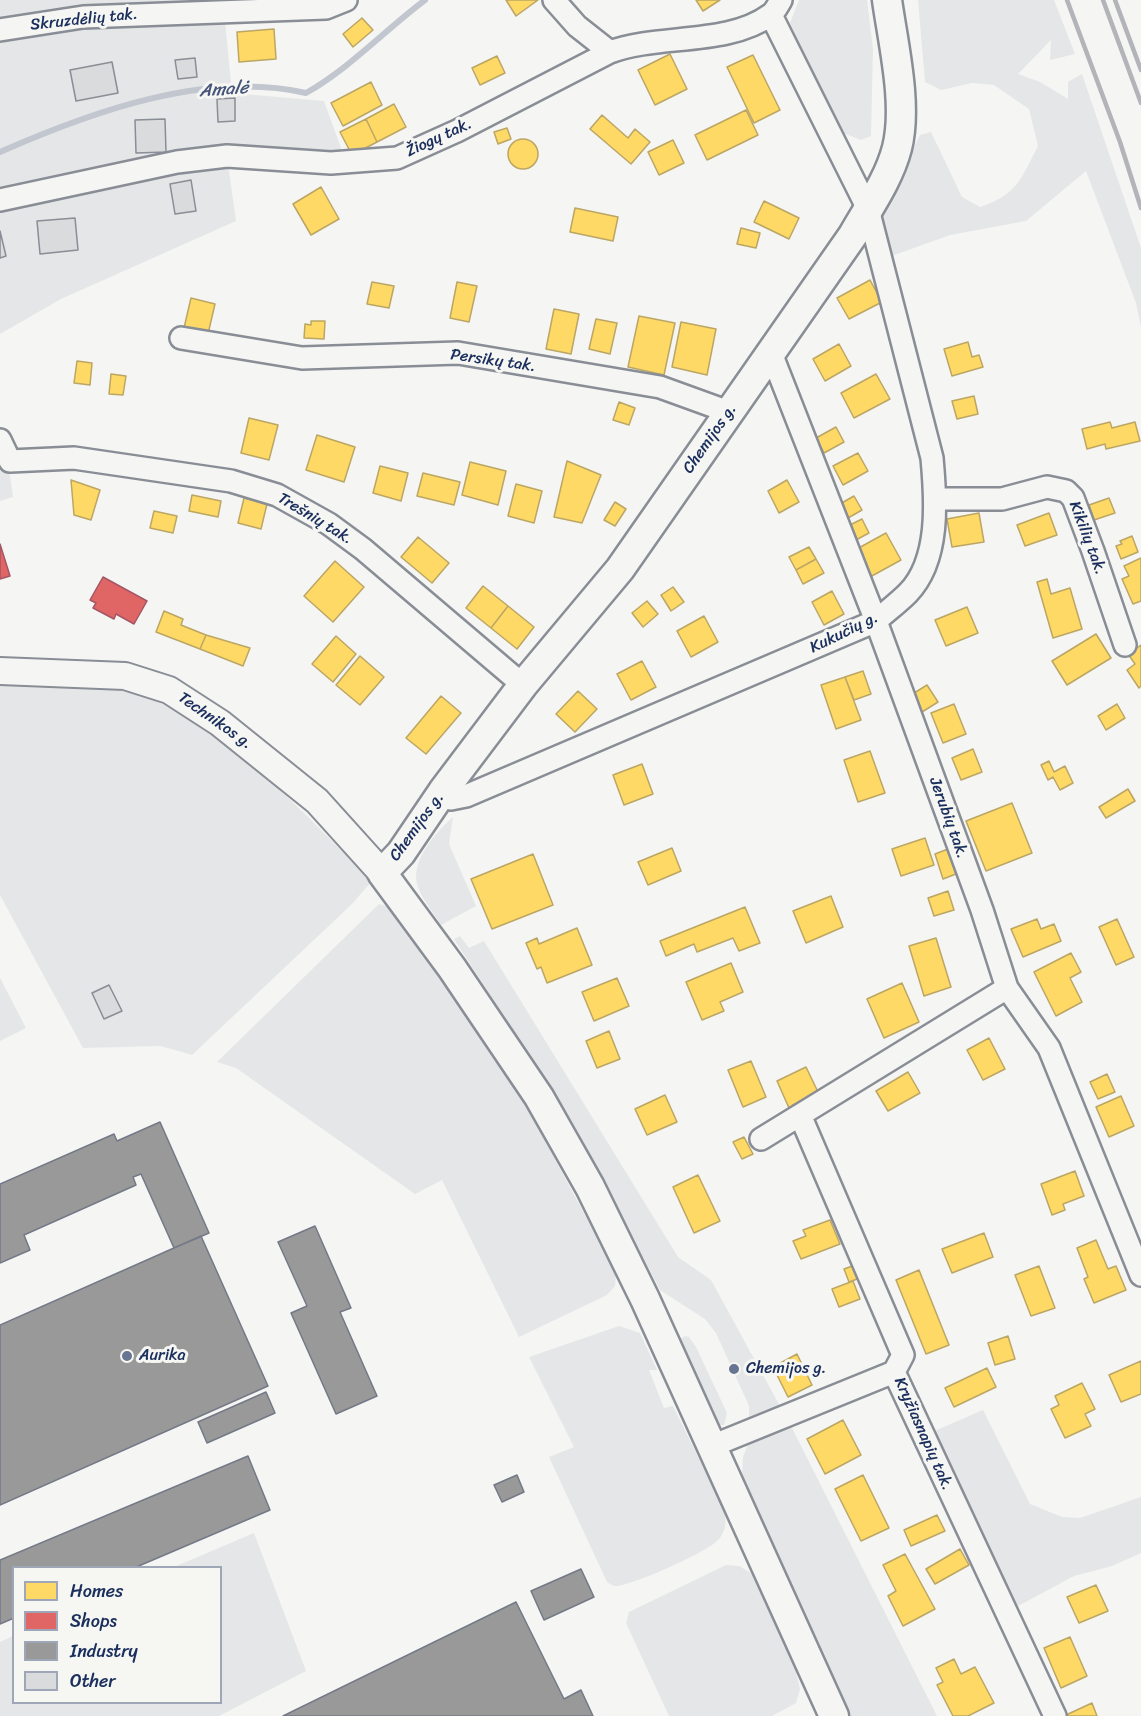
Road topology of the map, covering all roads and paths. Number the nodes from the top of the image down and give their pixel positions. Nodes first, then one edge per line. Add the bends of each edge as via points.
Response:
1 (346, 0) edge
2 (554, 0) edge
3 (887, 0) edge
4 (776, 7) edge
5 (0, 30) edge
6 (610, 52) junction
7 (0, 200) edge
8 (868, 209) junction
9 (181, 338) dead end
10 (771, 353) junction
11 (729, 412) junction
12 (0, 440) edge
13 (935, 499) junction
14 (876, 621) junction
15 (1125, 645) dead end
16 (0, 671) edge
17 (523, 685) junction
18 (443, 791) junction
19 (382, 873) junction
20 (1007, 988) junction
21 (800, 1115) junction
22 (761, 1139) dead end
23 (1141, 1275) edge
24 (894, 1372) junction
25 (712, 1446) junction
26 (834, 1716) edge
27 (1055, 1716) edge

1 - 5 street, Skruzdėlių tak. via 326,8 83,17
2 - 6 street via 577,26
3 - 8 main road, Chemijos g. via 899,129 897,148
4 - 6 street, Žiogų tak. via 739,29 628,45
4 - 8 street, Kukučių g.
6 - 7 street, Žiogų tak. via 397,158 331,163 217,157 103,176
8 - 10 main road, Chemijos g.
8 - 13 street, Kukučių g. via 932,458
9 - 11 street, Persikų tak. via 302,358 458,353 660,387
10 - 11 main road, Chemijos g.
10 - 14 street, Jerubių tak.
11 - 17 main road, Chemijos g. via 620,569
12 - 17 street, Trešnių tak. via 10,461 74,458 231,481 277,495 329,524 363,549
13 - 14 street, Kukučių g. via 927,564 909,592
13 - 15 street, Kikilių tak. via 1002,499 1047,487 1066,491 1073,498
14 - 18 street, Kukučių g. via 466,796 451,799
14 - 20 street, Jerubių tak.
16 - 19 street, Technikos g. via 125,676 169,690 220,723 317,801
17 - 18 main road, Chemijos g.
18 - 19 main road, Chemijos g. via 401,853
19 - 25 main road, Chemijos g. via 539,1097 628,1262
20 - 21 street
20 - 23 street, Jerubių tak. via 1049,1047
21 - 22 street
21 - 24 street, Kryžiasnapių tak. via 903,1355
24 - 25 street
24 - 27 street, Kryžiasnapių tak.
25 - 26 main road, Chemijos g.

